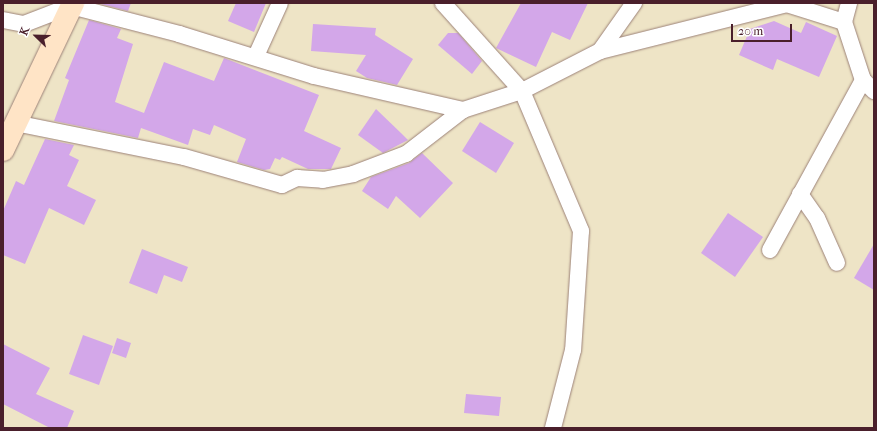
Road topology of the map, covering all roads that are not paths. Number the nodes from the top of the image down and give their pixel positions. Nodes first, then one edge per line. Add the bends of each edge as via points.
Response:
1 (280, 3) edge
2 (443, 3) edge
3 (634, 3) edge
4 (849, 3) edge
5 (72, 4) edge
6 (3, 20) edge
7 (844, 22) junction
8 (600, 51) junction
9 (256, 56) junction
10 (869, 86) edge
11 (522, 91) junction
12 (463, 110) junction
13 (15, 123) junction
14 (3, 150) edge
15 (800, 194) junction
16 (770, 250) dead end
17 (838, 263) dead end
18 (553, 428) edge

1 - 9 street
2 - 11 street
3 - 8 street
4 - 7 street
5 - 6 street via 24,24
5 - 9 street
5 - 13 street
7 - 8 street via 787,4
7 - 10 street
8 - 11 street
9 - 12 street via 314,76
10 - 15 street
11 - 12 street
11 - 18 street via 581,231 573,350
12 - 13 street via 406,154 353,174 323,180 297,178 282,185 169,154
13 - 14 street
15 - 16 street
15 - 17 street via 817,218

